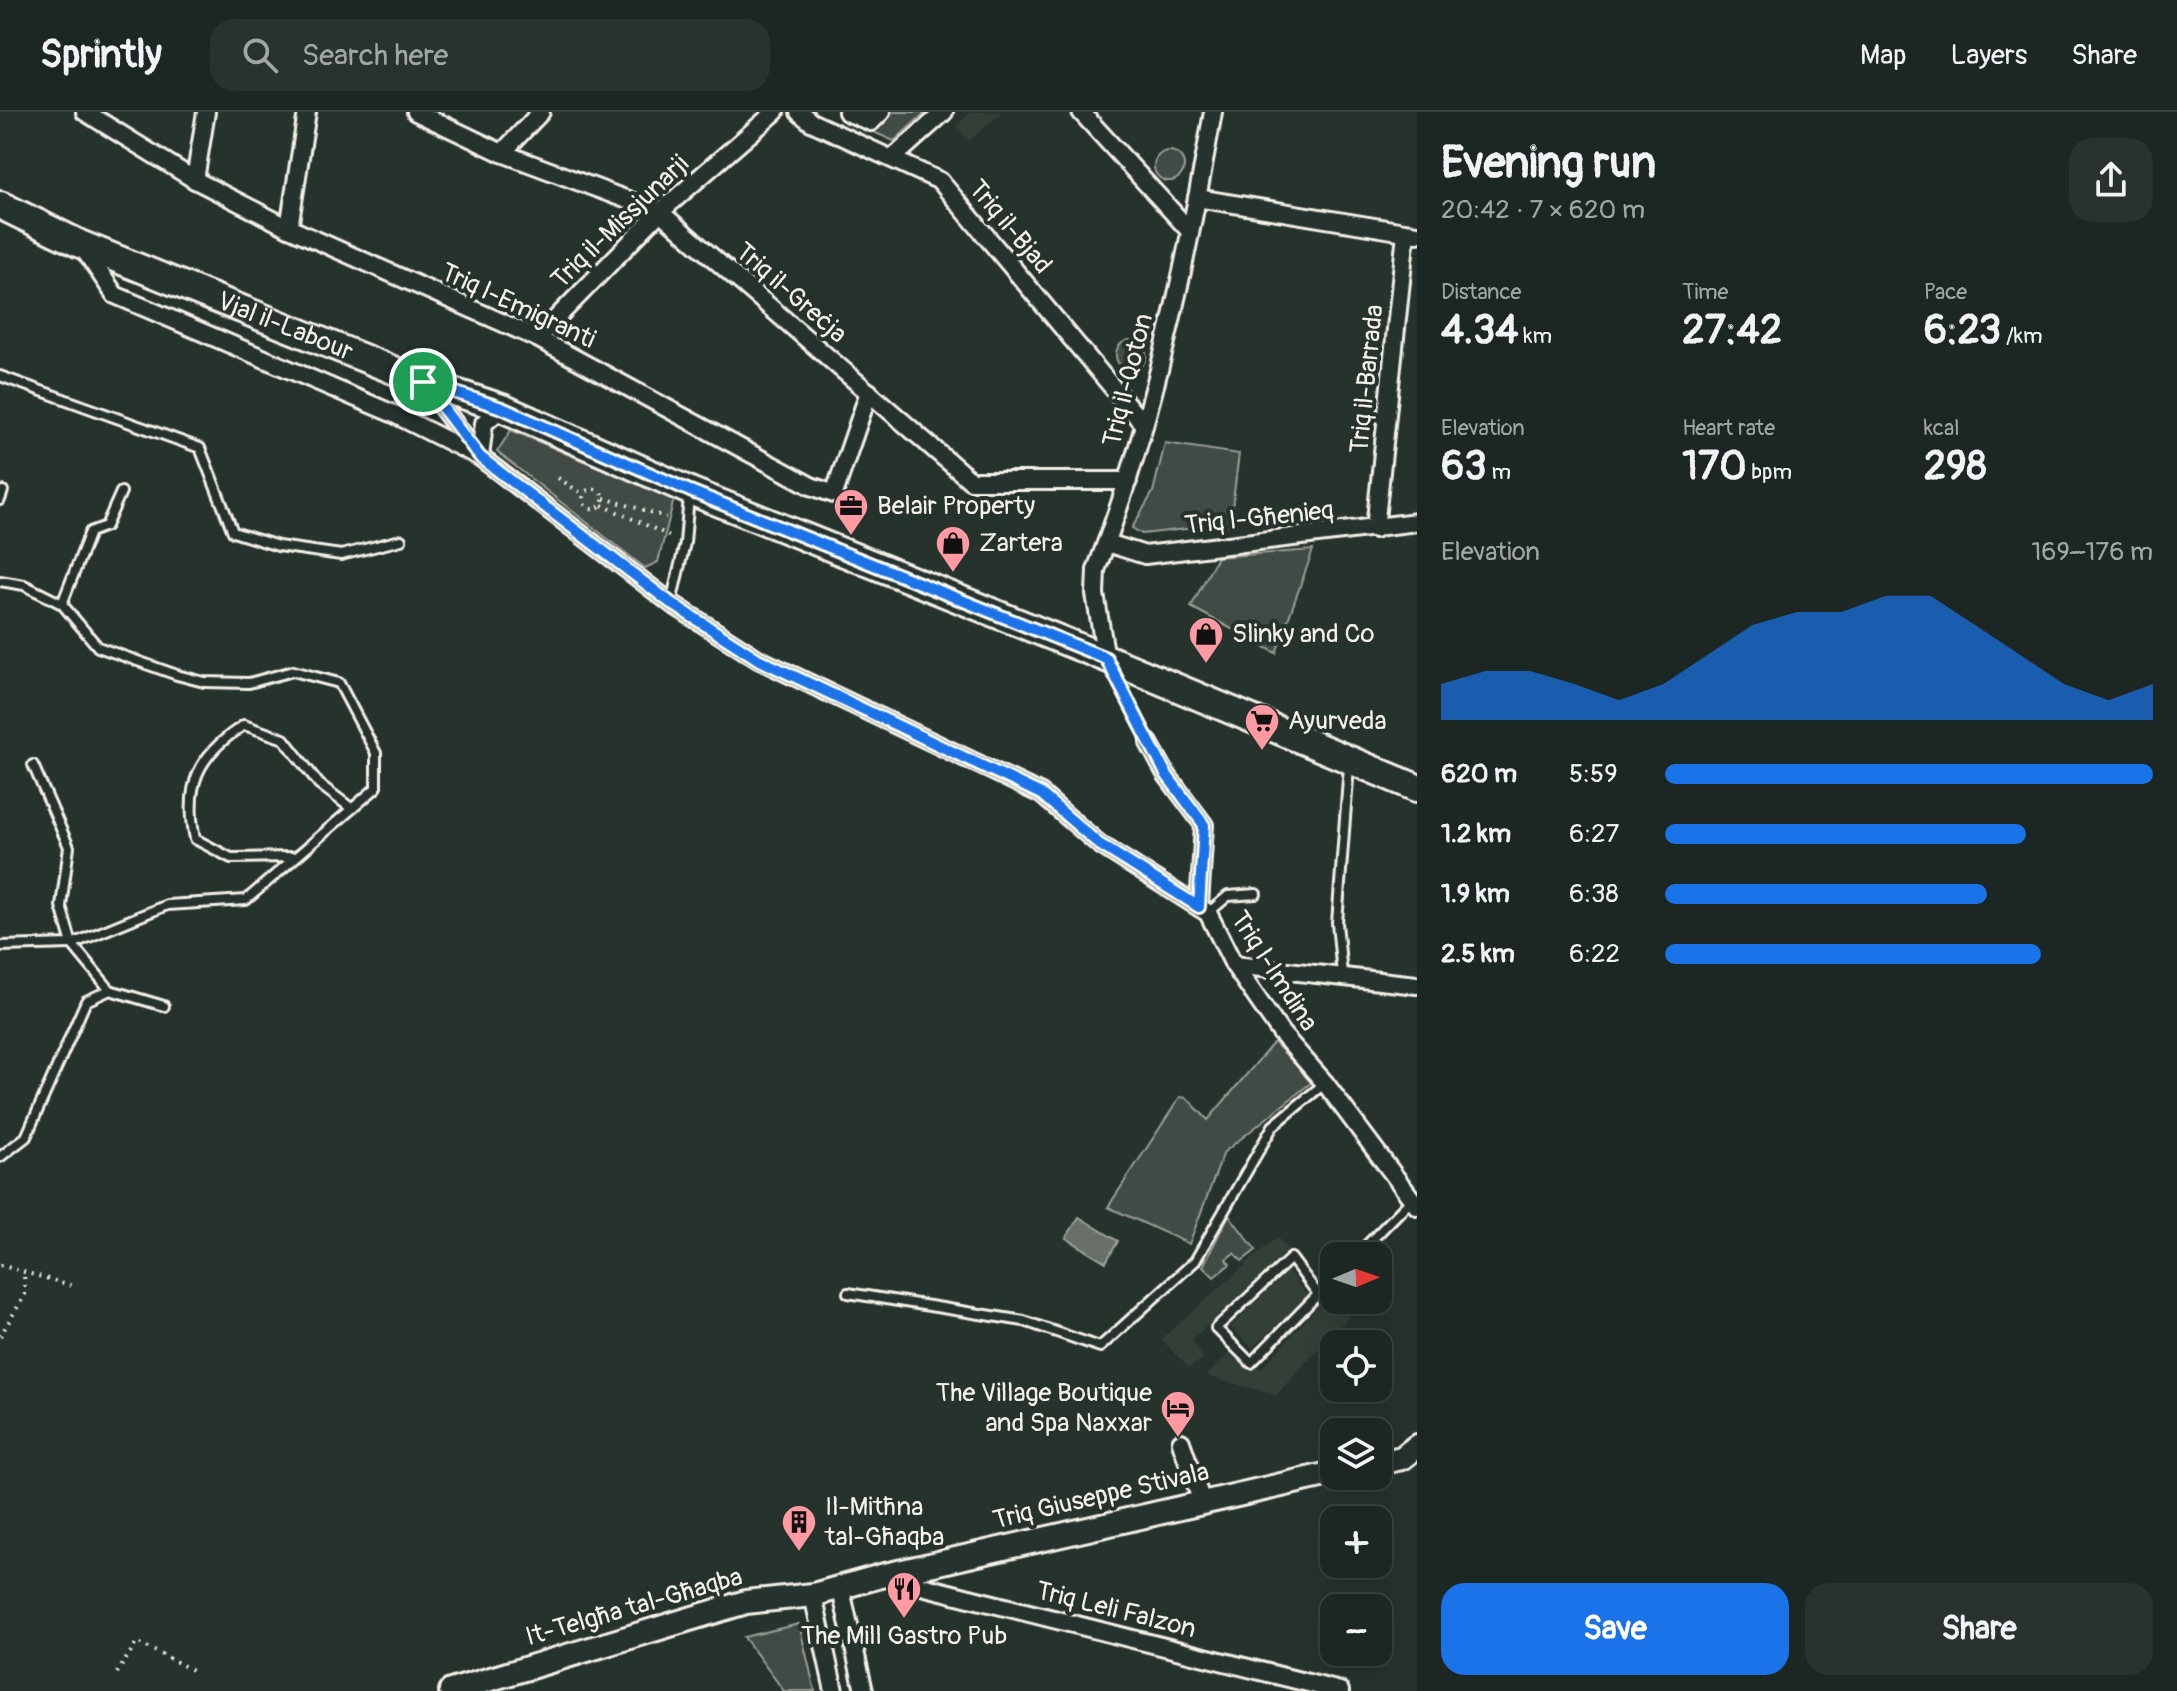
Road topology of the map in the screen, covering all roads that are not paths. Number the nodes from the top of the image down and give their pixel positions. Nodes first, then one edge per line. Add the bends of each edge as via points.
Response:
1 (85, 112) edge
2 (206, 112) edge
3 (307, 112) edge
4 (416, 112) edge
5 (541, 112) edge
6 (775, 112) edge
7 (799, 112) edge
8 (847, 112) edge
9 (944, 112) edge
10 (1081, 112) edge
11 (1213, 112) edge
12 (876, 117) edge
13 (502, 153) junction
14 (893, 158) junction
15 (195, 180) junction
16 (1197, 198) junction
17 (0, 205) edge
18 (660, 212) junction
19 (289, 228) junction
20 (1189, 230) junction
21 (1412, 234) edge
22 (80, 244) junction
23 (537, 338) junction
24 (0, 376) edge
25 (423, 382) junction
26 (869, 392) junction
27 (502, 408) junction
28 (1144, 425) junction
29 (480, 457) junction
30 (1128, 481) junction
31 (690, 491) junction
32 (121, 492) dead end
33 (1417, 522) edge
34 (1375, 529) junction
35 (401, 540) dead end
36 (1107, 543) junction
37 (0, 581) edge
38 (671, 603) junction
39 (62, 604) junction
40 (1106, 658) junction
41 (1149, 743) road end
42 (1350, 761) junction
43 (33, 765) dead end
44 (1417, 788) edge
45 (351, 808) junction
46 (295, 857) junction
47 (1256, 894) dead end
48 (1204, 910) junction
49 (72, 944) junction
50 (1, 950) edge
51 (1234, 965) junction
52 (1342, 974) junction
53 (1417, 985) edge
54 (110, 990) junction
55 (164, 1006) dead end
56 (1325, 1083) junction
57 (0, 1157) edge
58 (1414, 1203) edge
59 (1371, 1242) edge
60 (848, 1293) dead end
61 (1318, 1294) joint
62 (1181, 1442) dead end
63 (1417, 1446) edge
64 (1392, 1460) edge
65 (1320, 1476) edge
66 (1202, 1502) junction
67 (881, 1576) junction
68 (841, 1590) junction
69 (813, 1595) junction
70 (451, 1691) edge
71 (834, 1691) edge
72 (864, 1691) edge
73 (1340, 1691) edge

1 - 15 street, Triq l-Emigranti
2 - 15 street
3 - 19 street
4 - 13 street, Triq il-Greċja
5 - 13 street
6 - 18 street, Triq il-Missjunarji
7 - 14 street, Triq il-Bjad
8 - 12 street
9 - 14 street
10 - 20 street
11 - 16 street, Triq il-Qoton
13 - 18 street, Triq il-Greċja
14 - 28 street, Triq il-Bjad via 940,181
15 - 19 street, Triq l-Emigranti
16 - 20 street, Triq il-Qoton
16 - 21 street
17 - 22 main road, Vjal il-Labour
18 - 23 street, Triq il-Missjunarji
18 - 26 street, Triq il-Greċja
19 - 23 street, Triq l-Emigranti
20 - 28 street, Triq il-Qoton
21 - 34 street, Triq il-Barrada
22 - 25 main road, Vjal il-Labour
22 - 29 street, Triq l-Imdina via 115,295 396,415
23 - 26 street, Triq l-Emigranti via 834,494
24 - 35 lane via 200,448 233,532 278,546 341,555
25 - 27 main road, Vjal il-Labour
25 - 29 street, Triq l-Imdina
26 - 30 street, Triq il-Greċja via 971,481
27 - 29 street via 484,423
27 - 31 main road, Vjal il-Labour
28 - 30 street, Triq il-Qoton
29 - 38 street, Triq l-Imdina
30 - 36 street, Triq il-Qoton
31 - 38 lane
31 - 40 main road, Vjal il-Labour
32 - 39 lane via 106,526 90,532
33 - 34 street, Triq l-Għenieq
34 - 36 street, Triq l-Għenieq via 1145,555
36 - 40 street, Triq il-Qoton via 1096,570 1095,594
37 - 39 lane via 24,585
38 - 48 street, Triq l-Imdina via 758,659 1041,794 1099,844
39 - 45 lane via 98,647 177,675 249,683 293,671 339,683 376,753 376,788
40 - 42 main road, Vjal il-Labour
41 - 48 street via 1204,825
42 - 44 main road, Vjal il-Labour
42 - 52 lane via 1337,923
43 - 49 lane via 69,847 61,906
45 - 46 lane
45 - 46 lane via 319,784 284,739 244,725 215,744 195,779 190,812 195,839 231,858
46 - 49 lane via 246,900 167,905
47 - 48 lane via 1228,896
48 - 51 street, Triq l-Imdina
49 - 50 lane
49 - 54 lane
51 - 52 street
51 - 56 street, Triq l-Imdina via 1281,1033
52 - 53 street
54 - 55 lane
54 - 57 lane via 86,1001 26,1137
56 - 58 street, Triq l-Imdina
56 - 60 lane via 1273,1126 1195,1261 1100,1347 1024,1321
58 - 59 lane
61 - 61 lane via 1291,1258 1216,1328 1251,1363
62 - 66 street
63 - 64 street
65 - 66 street, Triq Giuseppe Stivala
66 - 67 street, Triq Giuseppe Stivala
67 - 68 street, It-Telgħa tal-Għaqba
67 - 73 street, Triq Leli Falzon
68 - 69 street, It-Telgħa tal-Għaqba
68 - 72 street
69 - 70 street, It-Telgħa tal-Għaqba via 746,1602
69 - 71 street

